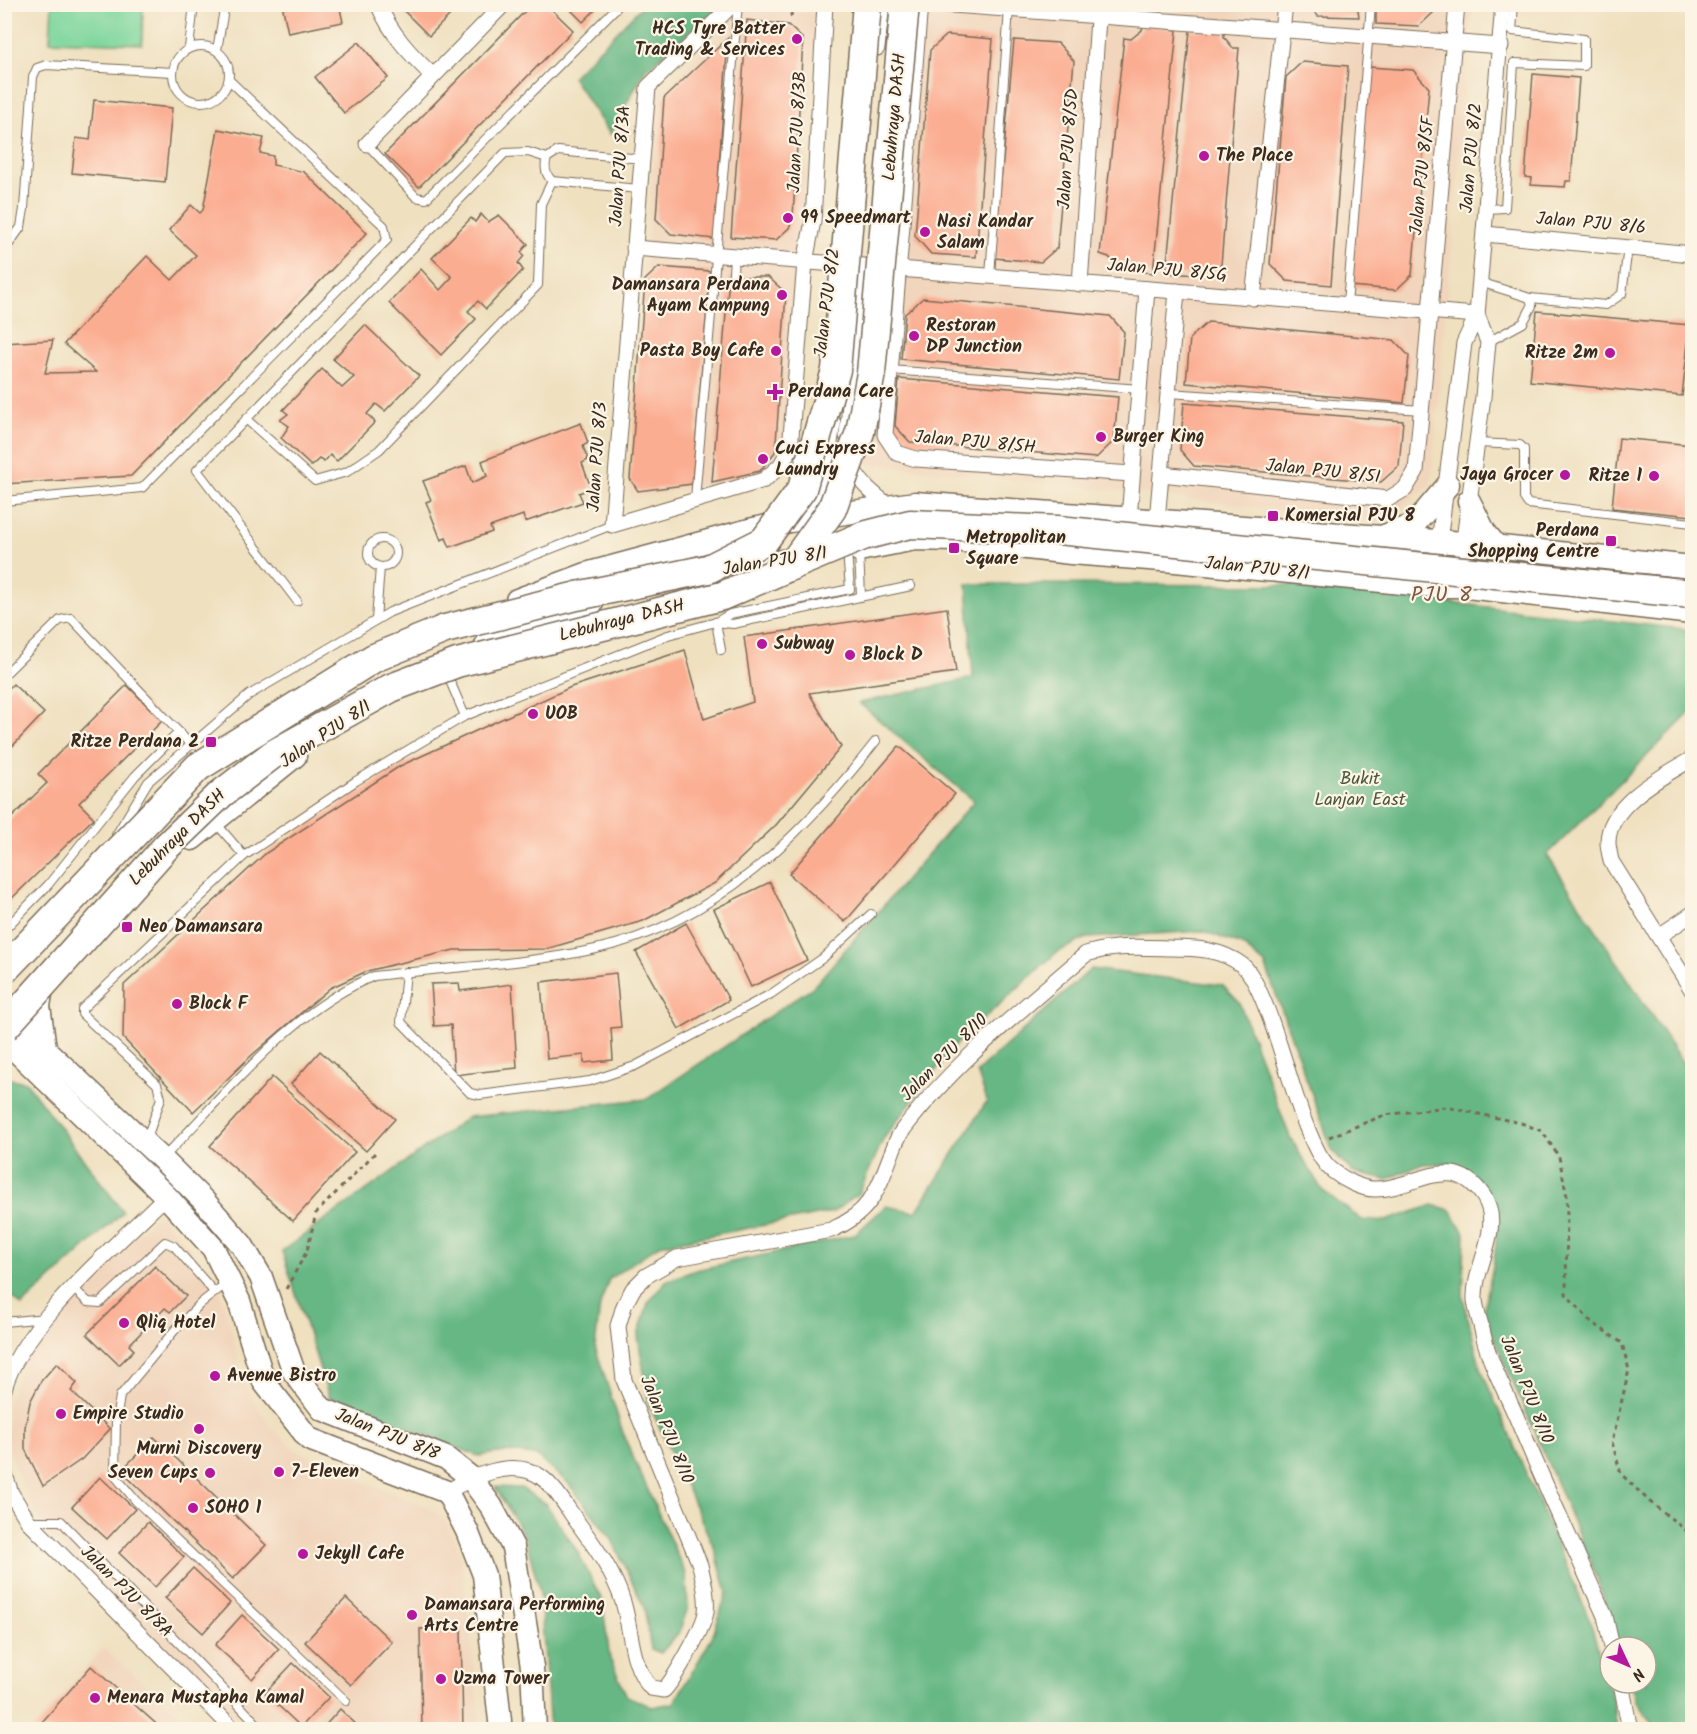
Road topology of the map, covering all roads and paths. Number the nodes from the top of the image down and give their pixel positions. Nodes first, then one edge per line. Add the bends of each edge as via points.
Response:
1 (194, 4) edge
2 (225, 4) edge
3 (378, 4) edge
4 (504, 4) edge
5 (620, 4) edge
6 (733, 4) edge
7 (738, 4) edge
8 (792, 4) edge
9 (825, 4) edge
10 (867, 4) edge
11 (882, 4) edge
12 (905, 4) edge
13 (920, 4) edge
14 (940, 4) edge
15 (1285, 4) edge
16 (1371, 4) edge
17 (1457, 4) edge
18 (1503, 4) edge
19 (1514, 4) edge
20 (1009, 7) edge
21 (1098, 10) edge
22 (790, 17) dead end
23 (1283, 30) junction
24 (1370, 36) junction
25 (1456, 43) junction
26 (1501, 46) junction
27 (189, 48) junction
28 (217, 50) junction
29 (173, 72) junction
30 (433, 76) junction
31 (230, 80) junction
32 (367, 144) joint
33 (547, 158) junction
34 (642, 159) junction
35 (552, 181) junction
36 (639, 189) junction
37 (1487, 209) junction
38 (1485, 234) junction
39 (1628, 247) junction
40 (634, 248) junction
41 (4, 251) edge
42 (1692, 254) edge
43 (717, 255) junction
44 (734, 256) junction
45 (805, 261) junction
46 (858, 266) junction
47 (898, 269) junction
48 (733, 273) dead end
49 (990, 276) junction
50 (1480, 282) junction
51 (1080, 284) junction
52 (1147, 289) junction
53 (1177, 291) junction
54 (1253, 298) junction
55 (1530, 298) junction
56 (1347, 305) junction
57 (1430, 312) junction
58 (1477, 315) junction
59 (1488, 342) junction
60 (888, 369) junction
61 (1140, 389) junction
62 (1169, 393) junction
63 (1423, 410) junction
64 (246, 419) junction
65 (1477, 443) junction
66 (1132, 474) junction
67 (1162, 474) junction
68 (1448, 486) junction
69 (695, 499) junction
70 (4, 501) edge
71 (1469, 501) junction
72 (889, 506) junction
73 (1129, 519) junction
74 (790, 521) junction
75 (1157, 521) junction
76 (1692, 524) edge
77 (612, 525) junction
78 (1374, 539) junction
79 (1440, 543) junction
80 (1464, 543) junction
81 (1496, 546) junction
82 (853, 550) junction
83 (791, 566) junction
84 (380, 567) dead end
85 (1692, 567) edge
86 (911, 586) dead end
87 (1433, 586) junction
88 (1458, 586) junction
89 (1692, 594) edge
90 (861, 595) junction
91 (297, 601) dead end
92 (1692, 613) edge
93 (376, 620) junction
94 (716, 622) junction
95 (721, 650) dead end
96 (442, 663) junction
97 (4, 675) edge
98 (465, 716) junction
99 (179, 732) junction
100 (876, 741) dead end
101 (191, 745) junction
102 (164, 746) junction
103 (176, 758) junction
104 (1692, 759) edge
105 (214, 821) junction
106 (244, 856) junction
107 (99, 865) junction
108 (871, 914) dead end
109 (1692, 914) edge
110 (4, 930) edge
111 (1659, 936) junction
112 (4, 968) edge
113 (406, 972) junction
114 (42, 988) junction
115 (1692, 990) edge
116 (6, 1025) edge
117 (38, 1055) junction
118 (4, 1061) edge
119 (146, 1143) junction
120 (1314, 1144) junction
121 (375, 1153) dead end
122 (162, 1159) junction
123 (166, 1196) junction
124 (222, 1287) junction
125 (74, 1289) junction
126 (273, 1311) junction
127 (47, 1318) junction
128 (4, 1322) edge
129 (4, 1389) edge
130 (4, 1473) edge
131 (470, 1477) junction
132 (447, 1492) junction
133 (28, 1521) junction
134 (1692, 1535) edge
135 (1609, 1635) edge
136 (1623, 1695) edge
137 (346, 1701) dead end
138 (234, 1730) edge
139 (263, 1730) edge
140 (501, 1730) edge
141 (535, 1730) edge
142 (1630, 1730) edge

1 - 27 lane
2 - 28 lane
3 - 30 street via 387,27
4 - 30 street
5 - 32 lane via 426,199 416,196
6 - 34 street, Jalan PJU 8/3A via 648,87
7 - 43 lane
8 - 22 path
9 - 45 street, Jalan PJU 8/3B via 813,221
10 - 112 highway, Lebuhraya DASH, bridge via 837,370 802,489 764,541 708,569 445,629 374,658 198,767
11 - 46 street, Jalan PJU 8/2
12 - 83 highway, Lebuhraya DASH, bridge via 871,373 860,432 832,509
13 - 47 street, Jalan PJU 8/5H
14 - 20 street
15 - 23 street
16 - 24 lane
17 - 25 street, Jalan PJU 8/5F
18 - 26 street, Jalan PJU 8/2
19 - 37 lane via 1512,31 1584,39 1584,66 1514,63 1505,208
20 - 21 street
20 - 49 lane
21 - 23 street
21 - 51 street, Jalan PJU 8/5D
23 - 24 street
23 - 54 street
24 - 25 street
24 - 56 lane
25 - 26 street
25 - 57 street, Jalan PJU 8/5F
26 - 37 street, Jalan PJU 8/2
27 - 28 lane via 208,46
27 - 29 lane via 181,54
28 - 31 lane via 228,63
29 - 31 lane via 177,90 192,102 211,101 226,89
29 - 41 lane via 46,65 38,68 33,77 21,227
30 - 32 street
31 - 70 lane via 384,226 387,240 142,488
33 - 34 lane via 558,151
33 - 35 lane via 545,169
33 - 64 lane via 528,152 505,153
34 - 36 street, Jalan PJU 8/3A
35 - 36 lane
35 - 64 lane via 541,204 538,285 379,450 347,472 315,481
36 - 40 street, Jalan PJU 8/3A
37 - 38 street, Jalan PJU 8/2
38 - 39 street, Jalan PJU 8/6
38 - 50 street, Jalan PJU 8/2
39 - 42 street, Jalan PJU 8/6
39 - 55 lane via 1622,294 1615,301 1606,305
40 - 43 street
40 - 77 street, Jalan PJU 8/3
43 - 44 street
43 - 69 lane
44 - 45 street
44 - 48 lane
45 - 46 street
45 - 69 street, Jalan PJU 8/3 via 790,449 780,466 764,480
46 - 47 street, Jalan PJU 8/5G
46 - 72 street, Jalan PJU 8/2 via 846,447 855,474
46 - 74 street, Jalan PJU 8/2 via 827,469 812,499
47 - 49 street, Jalan PJU 8/5G
47 - 60 street, Jalan PJU 8/5H
49 - 51 street, Jalan PJU 8/5G
50 - 55 lane
50 - 58 street, Jalan PJU 8/2
51 - 52 street, Jalan PJU 8/5G
52 - 53 street, Jalan PJU 8/5G
52 - 61 street
53 - 54 street, Jalan PJU 8/5G
53 - 62 street
54 - 56 street, Jalan PJU 8/5G
55 - 59 lane via 1532,306 1523,323
56 - 57 street, Jalan PJU 8/5G
57 - 58 street, Jalan PJU 8/5G
57 - 63 street, Jalan PJU 8/5I
58 - 59 street, Jalan PJU 8/2
58 - 68 street, Jalan PJU 8/2 via 1464,343
59 - 65 street, Jalan PJU 8/2
60 - 61 lane
60 - 66 street, Jalan PJU 8/5H via 885,435 905,457
61 - 66 street
62 - 63 lane
62 - 67 street
63 - 67 street, Jalan PJU 8/5I via 1416,471 1405,489 1388,499
64 - 91 lane via 197,470
65 - 71 street, Jalan PJU 8/2
65 - 76 lane via 1520,445 1524,449 1524,498 1528,504
66 - 73 street
67 - 75 street
68 - 78 main road via 1414,525
68 - 79 street, Jalan PJU 8/2
69 - 77 street, Jalan PJU 8/3
71 - 80 street, Jalan PJU 8/2
71 - 81 main road
72 - 73 main road, Jalan PJU 8/1 via 915,503
72 - 74 main road, Jalan PJU 8/1
73 - 75 main road, Jalan PJU 8/1
74 - 107 main road, Jalan PJU 8/1 via 589,573 481,612 360,668 233,753
75 - 78 main road, Jalan PJU 8/1
77 - 93 lane
78 - 79 main road, Jalan PJU 8/1
79 - 80 main road, Jalan PJU 8/1
79 - 87 street, Jalan PJU 8/2
80 - 81 main road, Jalan PJU 8/1
80 - 88 street, Jalan PJU 8/2
81 - 85 main road, Jalan PJU 8/1
82 - 87 main road, Jalan PJU 8/1 via 915,539 956,540
82 - 90 lane
82 - 94 lane via 850,589 730,614
82 - 96 main road, Jalan PJU 8/1 via 713,572 593,603
83 - 89 highway, bridge via 863,536 910,524 1058,530
83 - 116 highway, Lebuhraya DASH, bridge via 722,596 458,663 391,688 272,754 221,794 165,848
84 - 93 lane
86 - 90 lane
87 - 88 main road, Jalan PJU 8/1
88 - 92 main road, Jalan PJU 8/1
90 - 94 lane via 733,624
93 - 101 lane via 249,695
94 - 95 lane
94 - 98 lane via 668,635
96 - 98 lane
96 - 105 main road, Jalan PJU 8/1 via 423,671 285,762
97 - 99 lane via 60,620 71,618
98 - 106 lane via 356,781
99 - 101 lane
99 - 102 lane
100 - 113 lane via 777,850 732,889 689,915 598,948
101 - 103 lane
102 - 103 lane
102 - 110 lane via 135,776 48,885
103 - 107 lane via 148,782
104 - 111 street via 1647,785 1612,826 1608,840 1611,861
105 - 106 lane
105 - 114 main road, Jalan PJU 8/1 via 134,886
106 - 119 lane via 82,1009 82,1014 161,1092
107 - 112 main road, Jalan PJU 8/1
108 - 113 lane via 814,964 771,994 635,1066 590,1081 480,1095 470,1093 401,1022
109 - 111 street
111 - 115 street
113 - 122 lane via 374,976 348,986 321,1004 226,1092
114 - 116 main road, Jalan PJU 8/1
114 - 117 main road
116 - 117 main road, Jalan PJU 8/8
117 - 118 main road
117 - 119 main road, Jalan PJU 8/8
117 - 123 main road, Jalan PJU 8/8
119 - 122 main road, Jalan PJU 8/8
120 - 131 street, Jalan PJU 8/10 via 1268,1014 1245,967 1227,956 1193,948 1103,949 1086,954 940,1086 900,1133 877,1191 847,1223 831,1230 677,1258 646,1276 633,1289 618,1326 624,1380 700,1565 706,1612 664,1690 651,1688 639,1672 623,1602 605,1561 553,1489 540,1476 518,1470
120 - 134 path via 1385,1115 1446,1107 1542,1131 1559,1157 1567,1197 1566,1294 1589,1320 1622,1343 1629,1370 1612,1442 1621,1474
120 - 135 street, Jalan PJU 8/10 via 1332,1171 1372,1189 1448,1173 1462,1177 1484,1198 1492,1217 1475,1298 1486,1347 1605,1616
121 - 126 path via 316,1214 307,1251
122 - 126 main road, Jalan PJU 8/8 via 242,1245 261,1277
123 - 124 main road, Jalan PJU 8/8 via 213,1248
123 - 125 street
124 - 125 lane via 165,1242 100,1303 88,1302
124 - 132 main road, Jalan PJU 8/8 via 239,1301 264,1382 309,1439
124 - 137 lane via 174,1331 120,1396 115,1476 136,1501
125 - 127 street
126 - 131 main road, Jalan PJU 8/8 via 294,1372 322,1409 446,1458
127 - 128 lane
127 - 129 street via 27,1340 9,1370
130 - 133 street, Jalan PJU 8/8A
131 - 132 street, Jalan PJU 8/10
131 - 141 main road, Jalan PJU 8/8 via 513,1548 532,1666
132 - 140 main road via 484,1575
133 - 138 street, Jalan PJU 8/8A
133 - 139 lane via 61,1521
136 - 142 street

